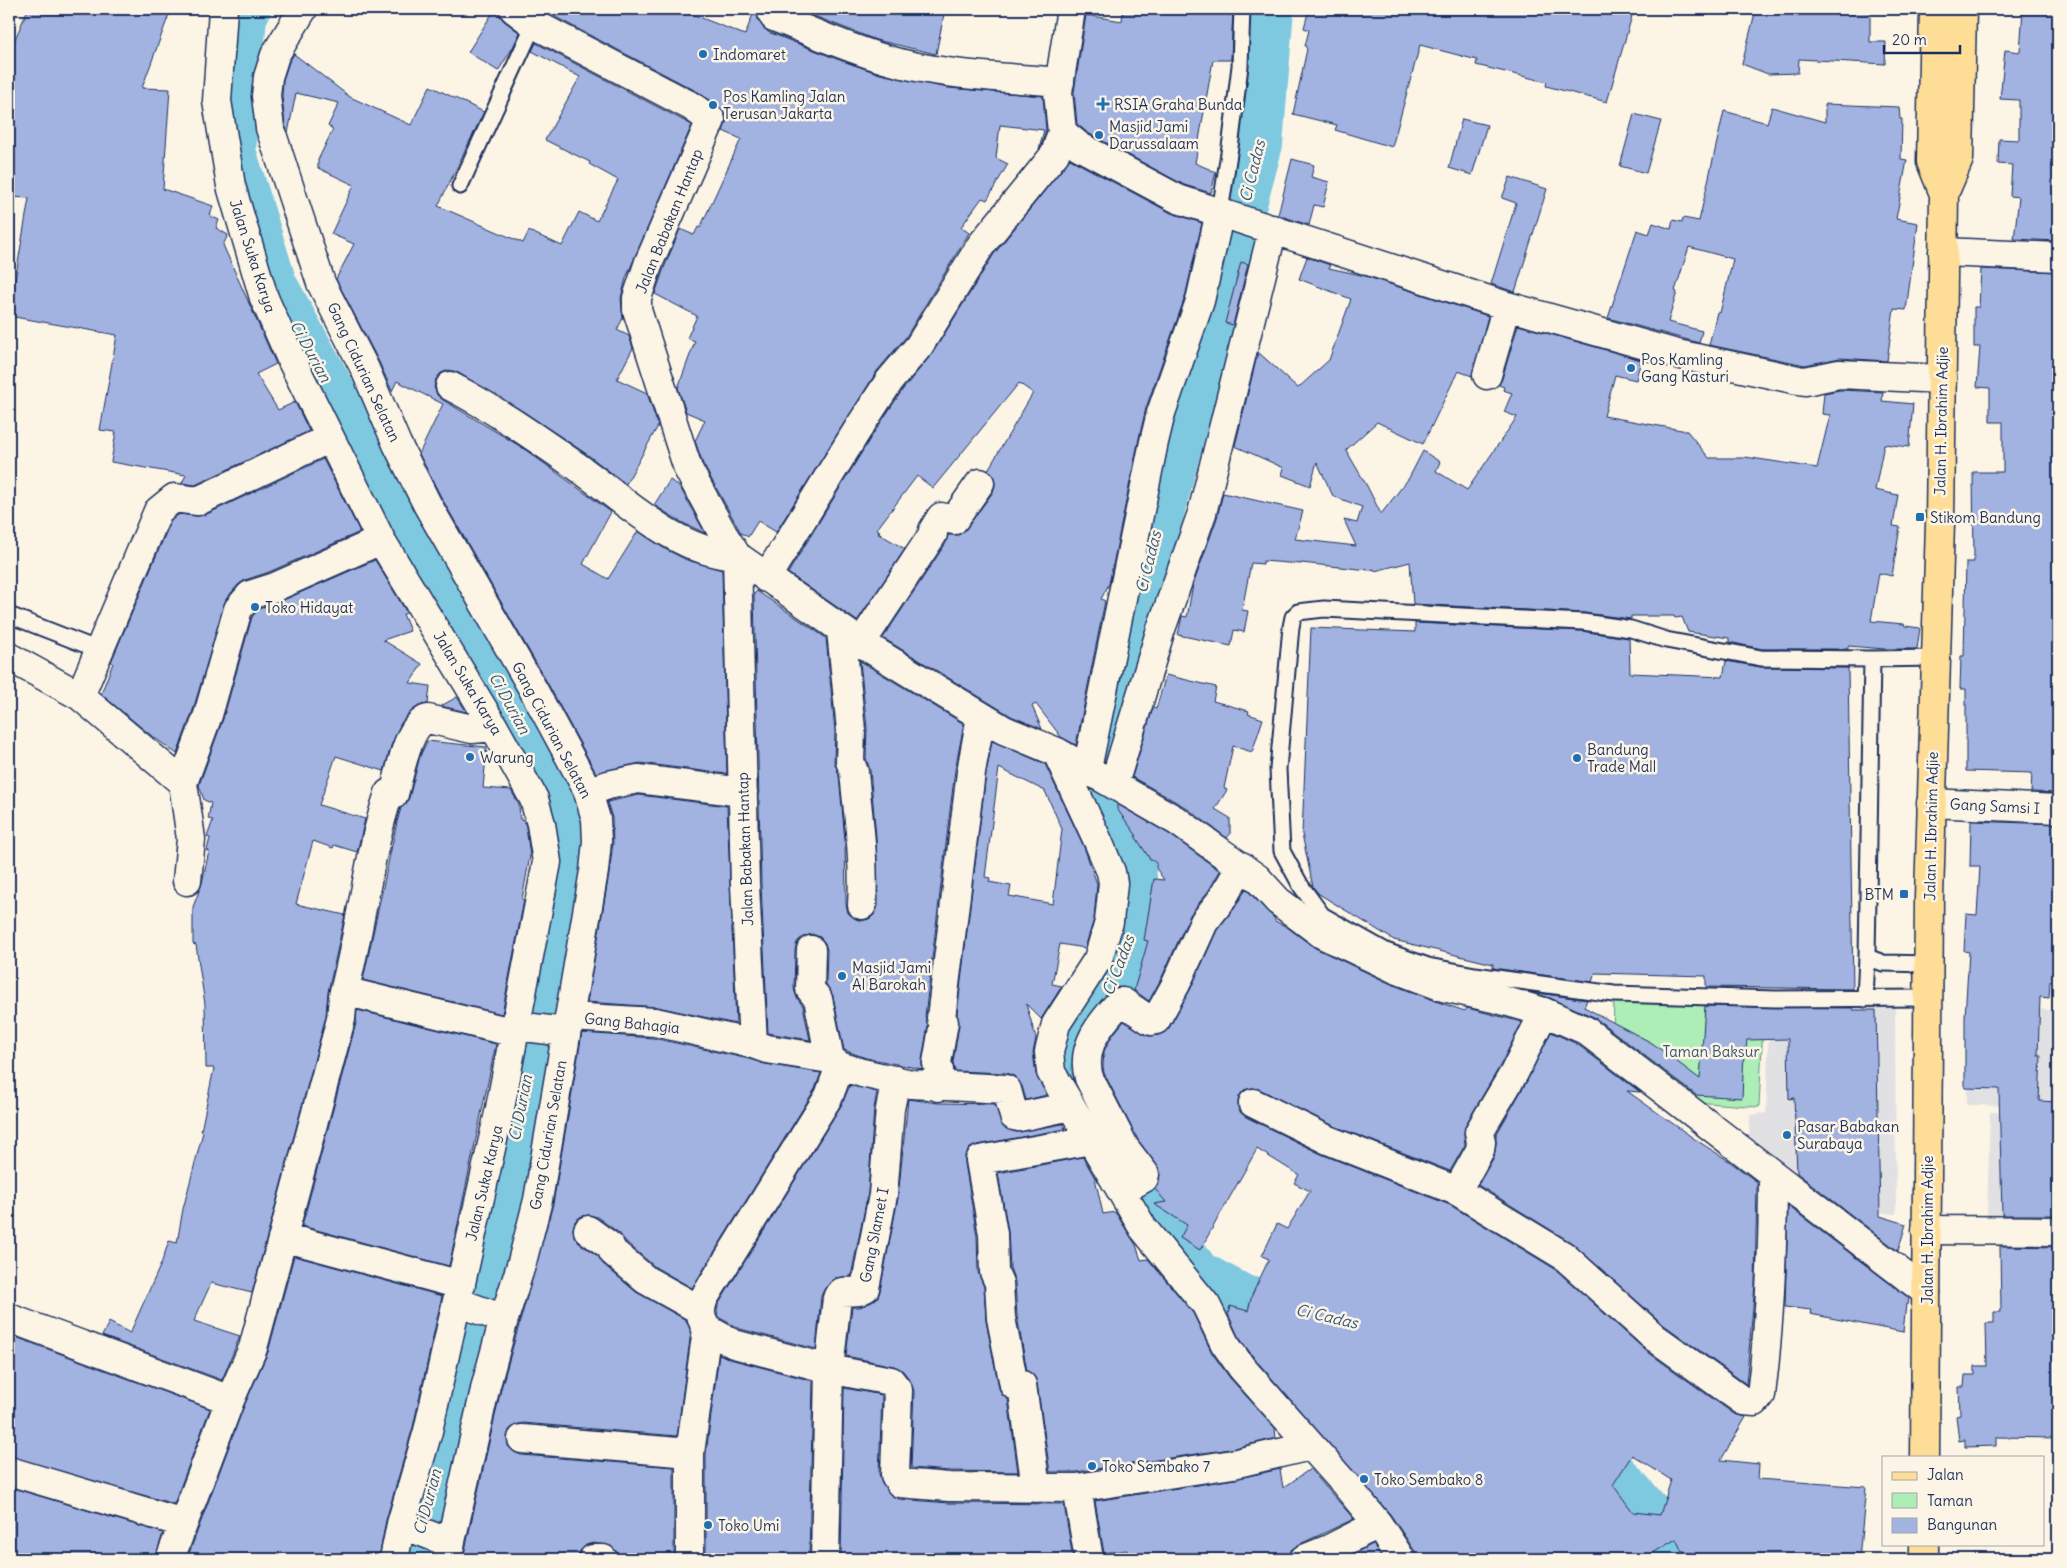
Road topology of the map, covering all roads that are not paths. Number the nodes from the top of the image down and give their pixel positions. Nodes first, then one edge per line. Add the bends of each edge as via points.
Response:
1 (223, 9) edge
2 (303, 9) edge
3 (773, 9) edge
4 (1071, 9) edge
5 (1242, 9) edge
6 (1934, 9) edge
7 (1962, 9) edge
8 (1969, 9) edge
9 (524, 16) edge
10 (1961, 36) junction
11 (1060, 82) junction
12 (1062, 132) junction
13 (460, 186) dead end
14 (1944, 194) junction
15 (1224, 213) junction
16 (1271, 228) junction
17 (1943, 252) junction
18 (2058, 257) edge
19 (1507, 306) junction
20 (1488, 375) dead end
21 (1942, 378) junction
22 (450, 386) dead end
23 (330, 438) junction
24 (980, 483) dead end
25 (381, 540) junction
26 (737, 559) junction
27 (766, 578) junction
28 (9, 614) edge
29 (846, 637) junction
30 (86, 644) dead end
31 (9, 657) edge
32 (1936, 658) junction
33 (1872, 660) junction
34 (80, 696) junction
35 (981, 716) junction
36 (494, 727) junction
37 (1059, 757) dead end
38 (1102, 777) junction
39 (183, 783) junction
40 (588, 792) junction
41 (743, 792) junction
42 (1931, 803) junction
43 (2058, 809) edge
44 (1241, 866) junction
45 (187, 881) dead end
46 (862, 905) dead end
47 (811, 950) dead end
48 (1867, 957) junction
49 (1930, 964) junction
50 (344, 991) junction
51 (1929, 998) junction
52 (1865, 999) junction
53 (1544, 1012) junction
54 (565, 1027) junction
55 (518, 1028) junction
56 (754, 1044) junction
57 (835, 1063) junction
58 (896, 1080) junction
59 (938, 1087) junction
60 (1253, 1103) dead end
61 (1071, 1106) junction
62 (1091, 1140) junction
63 (1773, 1176) junction
64 (1129, 1186) junction
65 (1457, 1190) junction
66 (588, 1230) dead end
67 (1926, 1230) junction
68 (2058, 1231) edge
69 (283, 1237) junction
70 (1926, 1292) junction
71 (460, 1297) junction
72 (9, 1318) edge
73 (501, 1318) junction
74 (703, 1320) junction
75 (829, 1369) junction
76 (230, 1400) junction
77 (522, 1439) dead end
78 (1310, 1446) junction
79 (690, 1453) junction
80 (1925, 1456) edge
81 (9, 1471) edge
82 (1036, 1488) junction
83 (1077, 1488) junction
84 (183, 1523) junction
85 (1378, 1524) junction
86 (405, 1525) junction
87 (1924, 1546) edge
88 (445, 1547) edge
89 (170, 1559) edge
90 (394, 1559) edge
91 (593, 1559) edge
92 (603, 1559) edge
93 (690, 1559) edge
94 (825, 1559) edge
95 (1089, 1559) edge
96 (1304, 1559) edge
97 (1402, 1559) edge
98 (1924, 1559) edge

1 - 23 street, Jalan Suka Karya via 217,101 231,186 264,298
2 - 40 street, Gang Cidurian Selatan via 275,55 266,96 270,128 321,283 427,504
3 - 11 street via 774,16 885,59 962,73
4 - 11 street
5 - 15 lane via 1240,66
6 - 14 main road, Jalan H. Ibrahim Adjie via 1931,162
7 - 10 main road, Jalan H. Ibrahim Adjie
8 - 10 main road
9 - 13 lane
9 - 26 street, Jalan Babakan Hantap via 691,106 711,120 648,262 637,298 637,310 688,469
10 - 14 main road, Jalan H. Ibrahim Adjie via 1959,159
11 - 12 street
12 - 15 street via 1079,146 1178,199
12 - 27 street via 1055,154 981,245 919,346 890,380 858,429
14 - 17 main road, Jalan H. Ibrahim Adjie
15 - 16 street
15 - 38 street via 1200,301 1158,423 1143,488 1126,583
16 - 19 street
16 - 38 street via 1202,513 1161,629
17 - 18 street
17 - 21 main road, Jalan H. Ibrahim Adjie
19 - 20 street
19 - 21 street via 1677,354 1798,380 1839,374
21 - 32 main road, Jalan H. Ibrahim Adjie
22 - 26 street via 494,411 691,545
23 - 25 street, Jalan Suka Karya
23 - 34 street via 198,501 174,498 158,511
24 - 29 street via 954,520 941,517 910,571
25 - 36 street, Jalan Suka Karya
25 - 39 street via 246,598 238,609 208,715
26 - 27 street
26 - 41 street, Jalan Babakan Hantap
27 - 29 street
28 - 30 lane
29 - 35 street
29 - 46 street via 850,762 854,772 864,880
31 - 34 street
32 - 33 lane
32 - 42 main road, Jalan H. Ibrahim Adjie
33 - 48 lane
33 - 52 lane via 1761,658 1666,640 1631,628 1583,622 1324,609 1298,612 1291,627 1278,769 1282,851 1301,886 1322,915 1386,951 1428,966 1475,975 1614,994
34 - 39 street
35 - 38 street
35 - 59 street via 941,1018 944,1022 937,1063
36 - 50 street via 472,729 428,719 421,721 411,735 371,856
36 - 55 street, Jalan Suka Karya via 534,798 547,862
37 - 61 street via 1112,872 1113,883 1109,922 1098,959 1056,1024 1049,1052 1051,1072
38 - 44 street via 1177,821
39 - 45 street via 191,839
40 - 41 street via 608,784 638,779
40 - 54 street, Gang Cidurian Selatan via 598,841
41 - 56 street, Jalan Babakan Hantap
42 - 43 street, Gang Samsi I
42 - 49 main road, Jalan H. Ibrahim Adjie
44 - 53 street via 1278,901 1322,934 1443,987 1498,998
44 - 64 street via 1204,922 1156,1020 1151,1021 1120,1002 1098,1028 1088,1048 1086,1067 1089,1078 1125,1148 1145,1174 1144,1178
47 - 57 street via 810,989 818,1000
48 - 49 lane via 1883,963
48 - 52 lane
49 - 51 main road, Jalan H. Ibrahim Adjie
50 - 55 street, Gang Bahagia
50 - 69 street via 341,1019
51 - 52 lane
51 - 67 main road, Jalan H. Ibrahim Adjie
53 - 63 street via 1584,1030
53 - 65 street via 1514,1073 1478,1132 1480,1150
54 - 55 street, Gang Bahagia
54 - 56 street, Gang Bahagia via 654,1022
54 - 73 street, Gang Cidurian Selatan via 538,1200 522,1262
55 - 71 street, Jalan Suka Karya
56 - 57 street
57 - 58 street
57 - 74 street via 829,1096 704,1298
58 - 59 street
58 - 75 street, Gang Slamet I via 890,1109 883,1195 865,1288 839,1294
59 - 61 street via 958,1085 1005,1089 1014,1116 1018,1117
60 - 65 street via 1328,1140
61 - 62 street
62 - 64 street
62 - 82 street via 980,1160 993,1234 994,1272 1006,1348 1014,1384 1022,1385
63 - 65 street via 1769,1330 1761,1395 1755,1402 1743,1401 1654,1337 1564,1256
63 - 70 street
64 - 78 street via 1143,1228 1206,1305 1225,1344 1242,1368
66 - 74 street via 646,1280
67 - 68 street
67 - 70 main road, Jalan H. Ibrahim Adjie
69 - 71 street
69 - 76 street via 253,1348
70 - 80 main road, Jalan H. Ibrahim Adjie
71 - 73 street
71 - 86 street, Jalan Suka Karya
72 - 76 street
73 - 88 street, Gang Cidurian Selatan
74 - 75 street via 734,1344
74 - 79 street
75 - 82 street via 891,1381 896,1386 895,1475 900,1483
75 - 94 street
76 - 84 street
77 - 79 street
78 - 83 street via 1233,1464
78 - 85 street
79 - 93 street
81 - 84 street
82 - 83 street
83 - 95 street
84 - 89 street
85 - 96 street
85 - 97 street
86 - 88 street
86 - 90 street, Jalan Suka Karya
87 - 98 main road
91 - 92 street

